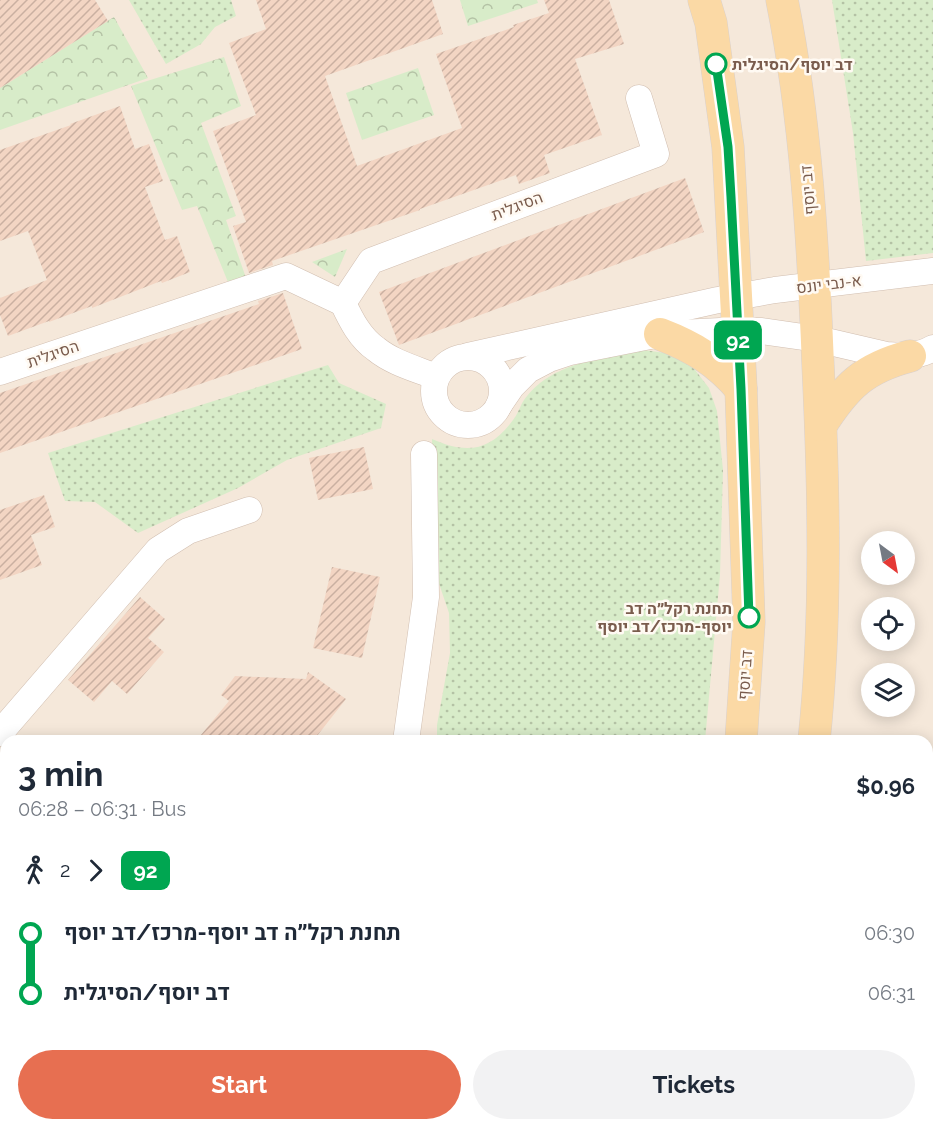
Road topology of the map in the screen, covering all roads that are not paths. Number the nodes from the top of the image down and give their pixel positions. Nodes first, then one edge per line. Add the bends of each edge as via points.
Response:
1 (704, 0) edge
2 (782, 0) edge
3 (639, 98) dead end
4 (930, 275) edge
5 (814, 285) junction
6 (736, 297) junction
7 (343, 303) junction
8 (738, 331) junction
9 (660, 334) junction
10 (818, 339) junction
11 (921, 352) edge
12 (468, 356) junction
13 (0, 372) edge
14 (436, 377) junction
15 (741, 389) junction
16 (499, 405) junction
17 (821, 424) junction
18 (424, 454) dead end
19 (249, 510) dead end
20 (0, 733) edge
21 (407, 735) edge
22 (741, 735) edge
23 (814, 735) edge

1 - 6 main road, דב יוסף via 711,23 728,147
2 - 5 main road, דב יוסף via 807,177
3 - 7 street, הסיגלית via 656,154 371,261
4 - 5 street, א-נבי יונס
5 - 6 street, א-נבי יונס
5 - 10 main road, דב יוסף
6 - 8 main road, דב יוסף
6 - 12 street
7 - 13 street, הסיגלית via 286,276
7 - 14 street via 353,323 376,350
8 - 9 street
8 - 10 street
8 - 15 main road, דב יוסף
9 - 15 main road via 714,362
9 - 16 street via 549,359 528,370
10 - 11 street via 886,355
10 - 17 main road, דב יוסף
11 - 17 main road via 886,363 860,378 837,400
12 - 14 street via 453,360
12 - 16 street via 494,368 502,386
14 - 16 street via 435,402 451,421 478,423
15 - 22 main road, דב יוסף via 749,622
17 - 23 main road, דב יוסף via 823,564
18 - 21 street via 426,597
19 - 20 street via 188,531 158,550

